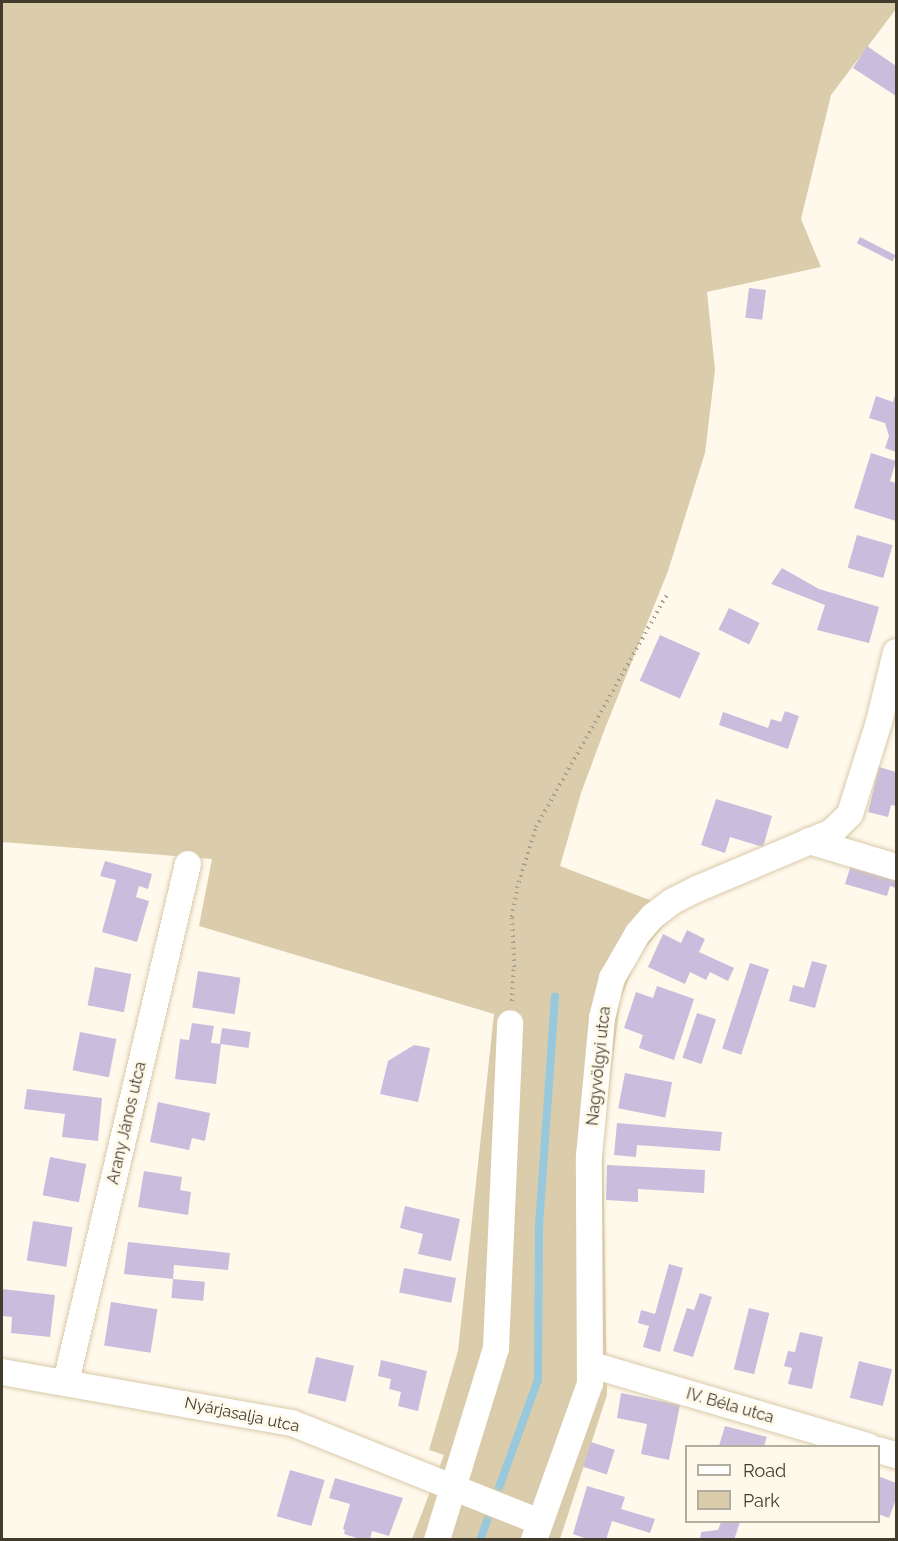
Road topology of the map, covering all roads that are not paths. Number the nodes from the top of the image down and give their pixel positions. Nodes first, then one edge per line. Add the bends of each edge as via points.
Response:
1 (897, 652) edge
2 (809, 841) junction
3 (188, 864) dead end
4 (897, 867) edge
5 (510, 1023) road end
6 (592, 1365) junction
7 (2, 1372) edge
8 (66, 1382) junction
9 (865, 1445) edge
10 (880, 1450) edge
11 (897, 1455) edge
12 (455, 1488) junction
13 (536, 1531) edge
14 (437, 1539) edge

1 - 2 street, Nagyvölgyi utca via 849,814 832,832
2 - 4 street
2 - 6 street, Nagyvölgyi utca via 673,901 638,933 612,978 602,1017 589,1156
3 - 8 street, Arany János utca
5 - 12 street via 496,1348
6 - 9 street, IV. Béla utca
6 - 13 street, Nagyvölgyi utca via 590,1384
7 - 8 street, Nyárjasalja utca
8 - 12 street, Nyárjasalja utca via 292,1423
10 - 11 street
12 - 13 street, Nyárjasalja utca via 506,1509
12 - 14 street

